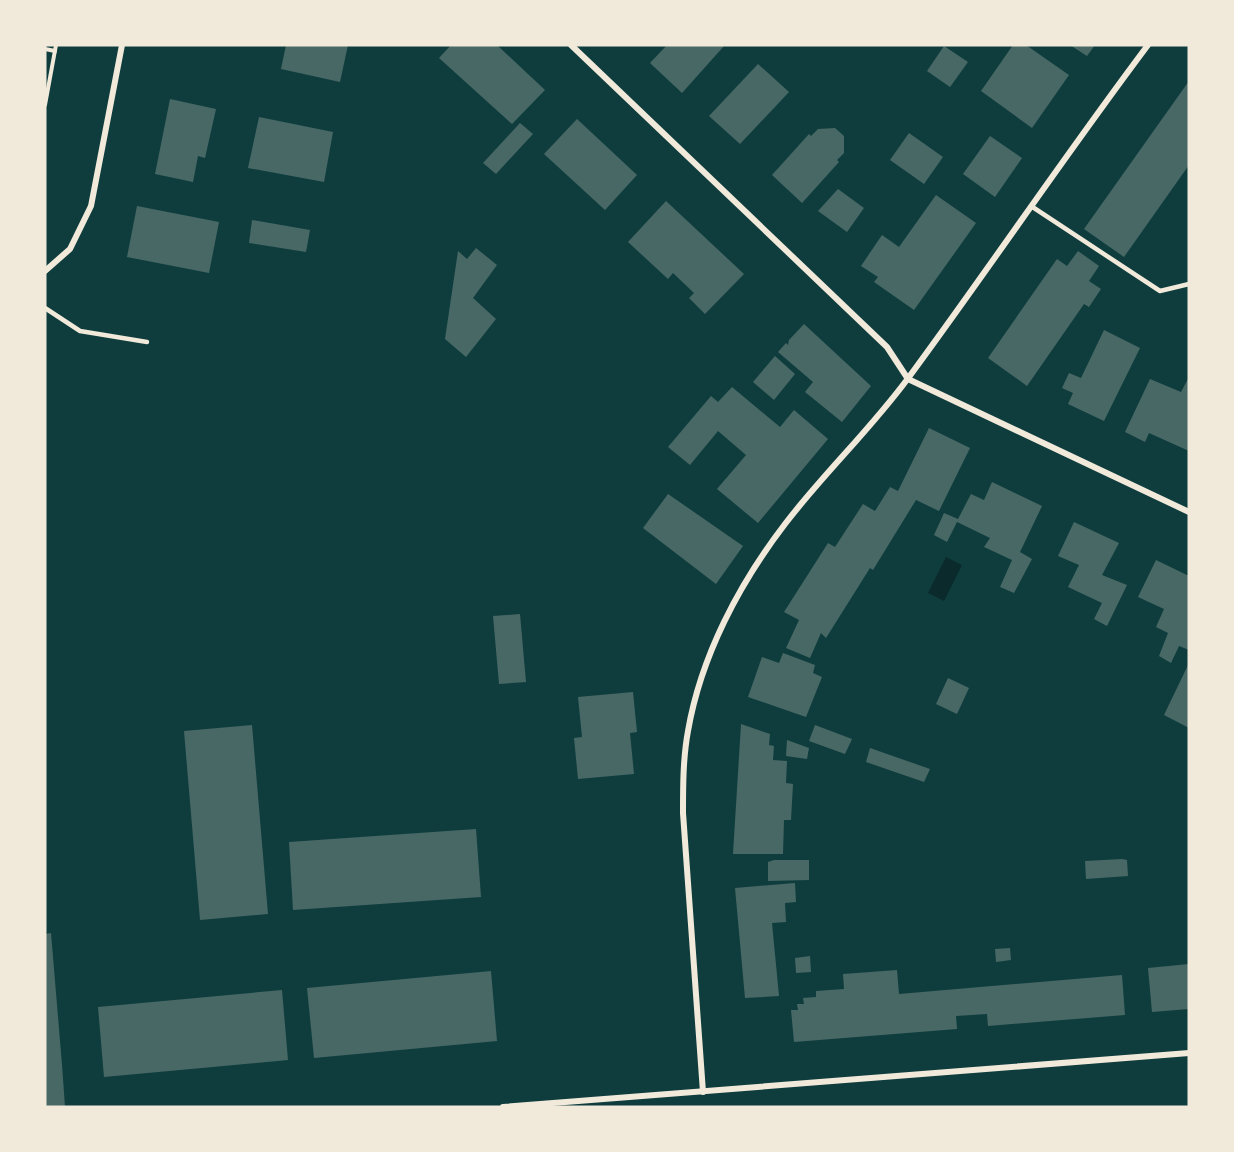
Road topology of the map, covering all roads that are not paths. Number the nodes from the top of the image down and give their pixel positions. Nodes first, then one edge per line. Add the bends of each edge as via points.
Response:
1 (122, 45) edge
2 (571, 45) edge
3 (1148, 45) edge
4 (1030, 206) junction
5 (45, 271) edge
6 (1189, 284) edge
7 (45, 308) edge
8 (147, 342) dead end
9 (908, 379) junction
10 (1189, 512) edge
11 (1189, 1053) edge
12 (703, 1092) junction
13 (503, 1107) edge

1 - 5 street via 91,206 70,249
2 - 9 street via 887,347
3 - 4 street
4 - 6 lane via 1160,291
4 - 9 street
7 - 8 lane via 80,331
9 - 10 street
9 - 12 street via 784,525 734,602 697,693 688,731 683,813
11 - 12 street
12 - 13 street

